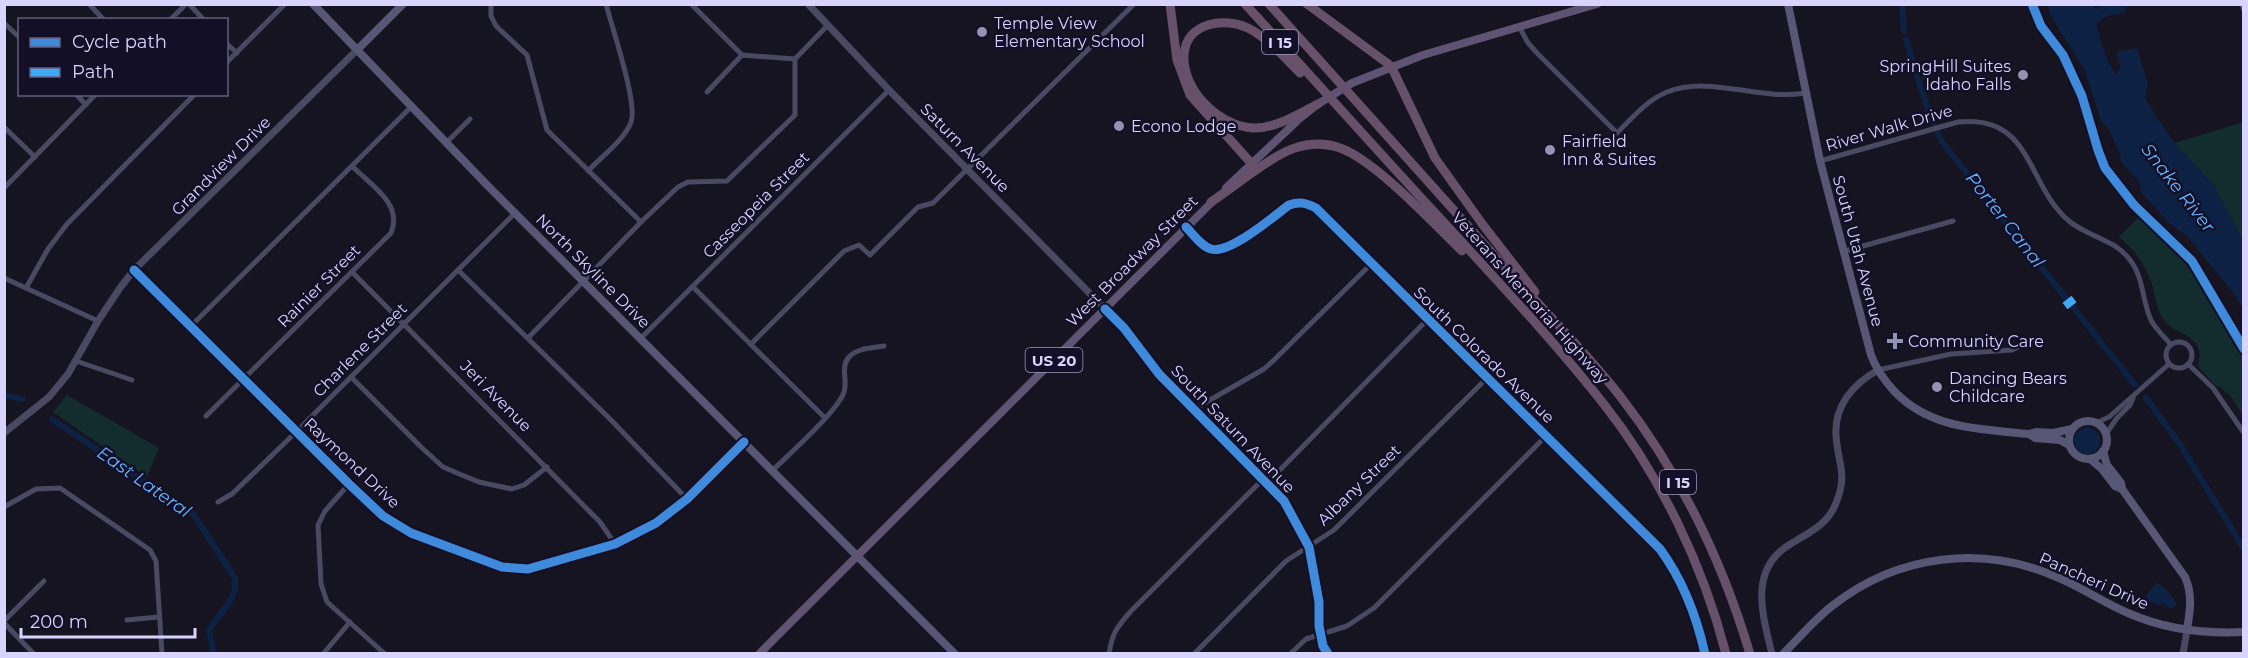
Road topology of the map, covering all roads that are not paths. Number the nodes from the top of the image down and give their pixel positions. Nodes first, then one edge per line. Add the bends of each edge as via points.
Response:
1 (89, 4) edge
2 (187, 4) edge
3 (285, 4) edge
4 (313, 4) edge
5 (403, 4) edge
6 (491, 4) edge
7 (606, 4) edge
8 (691, 4) edge
9 (808, 4) edge
10 (1134, 4) edge
11 (1170, 4) edge
12 (1245, 4) edge
13 (1269, 4) edge
14 (1307, 4) edge
15 (1598, 4) edge
16 (1788, 4) edge
17 (102, 18) edge
18 (172, 18) edge
19 (202, 18) edge
20 (4, 23) edge
21 (828, 25) junction
22 (1520, 28) junction
23 (18, 36) edge
24 (228, 44) edge
25 (357, 50) junction
26 (237, 53) junction
27 (742, 56) junction
28 (795, 59) junction
29 (228, 61) edge
30 (1391, 66) junction
31 (1312, 81) junction
32 (889, 90) junction
33 (707, 92) dead end
34 (1805, 93) junction
35 (78, 96) edge
36 (94, 96) edge
37 (193, 96) edge
38 (1318, 104) junction
39 (86, 105) junction
40 (411, 107) junction
41 (470, 118) dead end
42 (4, 127) edge
43 (446, 143) junction
44 (35, 157) junction
45 (1820, 161) junction
46 (1251, 163) junction
47 (353, 167) junction
48 (968, 170) junction
49 (588, 171) junction
50 (4, 188) edge
51 (1211, 202) junction
52 (516, 212) junction
53 (1953, 221) dead end
54 (641, 222) junction
55 (1186, 227) junction
56 (1845, 251) junction
57 (1371, 264) junction
58 (134, 270) junction
59 (458, 270) junction
60 (352, 272) junction
61 (4, 278) edge
62 (584, 281) junction
63 (693, 287) junction
64 (26, 288) junction
65 (1106, 309) junction
66 (1427, 320) junction
67 (98, 321) junction
68 (1533, 321) junction
69 (405, 324) junction
70 (191, 326) junction
71 (1567, 334) junction
72 (528, 338) junction
73 (641, 338) junction
74 (752, 343) junction
75 (2023, 344) dead end
76 (2171, 345) junction
77 (884, 346) dead end
78 (76, 361) junction
79 (2169, 364) junction
80 (2188, 364) junction
81 (1878, 370) junction
82 (351, 377) junction
83 (243, 379) junction
84 (1486, 379) junction
85 (132, 380) dead end
86 (2135, 396) junction
87 (1195, 411) junction
88 (206, 416) dead end
89 (825, 418) junction
90 (2096, 423) junction
91 (2072, 429) junction
92 (296, 432) junction
93 (4, 433) edge
94 (2244, 433) edge
95 (2028, 434) junction
96 (2106, 434) junction
97 (1546, 436) junction
98 (744, 442) junction
99 (2069, 445) junction
100 (2103, 451) junction
101 (2090, 459) junction
102 (547, 467) junction
103 (772, 471) junction
104 (1265, 481) junction
105 (349, 484) junction
106 (2122, 489) junction
107 (687, 499) junction
108 (218, 502) dead end
109 (4, 507) edge
110 (615, 544) junction
111 (1309, 547) junction
112 (856, 555) junction
113 (44, 581) dead end
114 (158, 617) junction
115 (126, 620) dead end
116 (4, 622) edge
117 (350, 622) junction
118 (2187, 630) junction
119 (2244, 632) edge
120 (1320, 634) junction
121 (34, 654) edge
122 (162, 654) edge
123 (323, 654) edge
124 (385, 654) edge
125 (759, 654) edge
126 (955, 654) edge
127 (1109, 654) edge
128 (1194, 654) edge
129 (1290, 654) edge
130 (1328, 654) edge
131 (1706, 654) edge
132 (1726, 654) edge
133 (1750, 654) edge
134 (1772, 654) edge
135 (1783, 654) edge
136 (2182, 654) edge

1 - 17 street
2 - 18 street
2 - 19 street
3 - 26 street
4 - 25 main road, North Skyline Drive
5 - 25 main road, Grandview Drive
6 - 49 street via 496,26 527,55 547,130
7 - 49 street via 632,103 632,120 627,131
8 - 27 street
9 - 21 street, Saturn Avenue
10 - 48 street
11 - 46 highway via 1177,60 1190,94
12 - 31 highway, I 15
13 - 71 highway, Veterans Memorial Highway / I 15
14 - 30 highway
15 - 22 main road, West Broadway Street
16 - 34 main road, South Utah Avenue
20 - 23 street
21 - 28 street
21 - 32 street, Saturn Avenue
22 - 30 main road, West Broadway Street
22 - 34 street via 1538,54 1617,133 1654,99 1684,87 1709,86 1764,94
24 - 26 street
25 - 40 main road, North Skyline Drive
25 - 58 street, Grandview Drive
26 - 29 street
27 - 28 street
27 - 33 street
28 - 54 street via 795,115 727,182 688,182
30 - 38 main road, West Broadway Street
30 - 71 highway via 1446,176
31 - 38 highway via 1261,36 1239,24 1214,22 1203,27 1184,52 1185,67 1197,94 1228,122 1248,127 1271,126
31 - 68 highway, Veterans Memorial Highway / I 15
32 - 48 street, Saturn Avenue
32 - 63 street, Casseopeia Street
34 - 45 main road, South Utah Avenue
35 - 39 street
36 - 39 street
37 - 64 street via 68,224 48,249
38 - 46 main road, West Broadway Street
39 - 44 street
40 - 43 main road, North Skyline Drive
40 - 47 street
41 - 43 street
42 - 44 street
43 - 52 main road, North Skyline Drive
44 - 50 street
45 - 56 main road, South Utah Avenue
45 - 76 street, River Walk Drive via 1942,126 1975,120 1998,127 2010,134 2031,161 2053,205 2070,222 2113,244 2130,260 2140,277 2151,318
46 - 51 main road, West Broadway Street / US 20
47 - 60 street, Rainier Street via 389,203 395,222 391,233
47 - 70 street
48 - 65 street, Saturn Avenue
48 - 74 street via 933,203 918,207 870,255 859,245 844,251
49 - 54 street
51 - 55 main road, West Broadway Street / US 20
51 - 68 highway via 1294,148 1319,144 1341,148 1364,161 1402,194
52 - 59 street, Charlene Street
52 - 62 main road, North Skyline Drive
53 - 56 street
54 - 62 street
55 - 57 street, South Colorado Avenue via 1203,245 1218,250 1238,241 1289,205 1307,203
55 - 65 main road, West Broadway Street / US 20
56 - 81 main road, South Utah Avenue
57 - 66 street, South Colorado Avenue
57 - 87 street via 1264,369
58 - 67 street, Grandview Drive
58 - 70 street, Raymond Drive
59 - 69 street, Charlene Street
59 - 72 street
60 - 69 street, Jeri Avenue
60 - 83 street, Rainier Street
61 - 64 street
62 - 72 street
62 - 73 main road, North Skyline Drive
63 - 73 street, Casseopeia Street
63 - 74 street
64 - 67 street
65 - 87 street, South Saturn Avenue
65 - 112 main road, West Broadway Street / US 20
66 - 84 street, South Colorado Avenue
66 - 104 street
67 - 78 street, Grandview Drive
68 - 132 highway, Veterans Memorial Highway / I 15 via 1603,403 1657,486 1699,574
69 - 82 street, Charlene Street
69 - 102 street, Jeri Avenue
70 - 83 street, Raymond Drive
71 - 133 highway, Veterans Memorial Highway / I 15 via 1628,406 1666,460 1714,552
72 - 107 street
73 - 98 main road, North Skyline Drive
74 - 89 street
75 - 81 street via 2012,350 1951,354
76 - 79 street via 2167,352
76 - 80 street via 2179,342 2190,348
77 - 89 street via 850,355 844,364 845,392
78 - 85 street
78 - 93 street, Grandview Drive via 49,397
79 - 80 street via 2177,368
79 - 86 street
80 - 94 street via 2213,388
81 - 95 main road, South Utah Avenue via 1905,402 1928,417 1964,428
81 - 134 street via 1854,387 1840,411 1836,434 1843,477 1833,512 1818,528 1787,546 1768,570 1761,599
82 - 92 street, Charlene Street
82 - 102 street via 443,467 479,482 512,489
83 - 88 street, Rainier Street
83 - 92 street, Raymond Drive
84 - 97 street, South Colorado Avenue
84 - 111 street, Albany Street via 1334,530
86 - 90 street
86 - 96 street
87 - 104 street, South Saturn Avenue
89 - 103 street
90 - 91 main road, South Utah Avenue via 2083,422
90 - 96 main road
91 - 95 main road, South Utah Avenue
91 - 99 main road
92 - 105 street, Raymond Drive
92 - 108 street, Charlene Street via 232,494
95 - 99 main road, South Utah Avenue
96 - 100 main road
97 - 120 street via 1374,608 1347,627
97 - 131 street, South Colorado Avenue via 1665,556 1679,579
98 - 103 main road, North Skyline Drive
98 - 107 street, Raymond Drive
99 - 101 main road, South Utah Avenue via 2079,457
100 - 101 main road
100 - 106 main road, South Utah Avenue
101 - 106 main road, South Utah Avenue
102 - 110 street, Jeri Avenue via 600,522
103 - 112 main road, North Skyline Drive
104 - 111 street, South Saturn Avenue via 1289,510
104 - 127 street via 1116,627
105 - 110 street, Raymond Drive via 383,516 411,534 502,567 528,569
105 - 117 street via 318,525 324,597
106 - 118 main road, South Utah Avenue via 2185,577 2190,605
107 - 110 street, Raymond Drive via 656,523
109 - 114 street via 36,489 60,488 140,542 156,561
111 - 120 street, South Saturn Avenue via 1319,602
111 - 128 street, Albany Street via 1286,561
112 - 125 main road, West Broadway Street / US 20
112 - 126 main road, North Skyline Drive
113 - 116 street
114 - 115 street
114 - 122 street
116 - 121 street
117 - 123 street
117 - 124 street
118 - 119 main road, Pancheri Drive
118 - 135 main road, Pancheri Drive via 2150,622 2022,564 1983,558 1937,559 1875,579 1831,607
118 - 136 street, South Utah Avenue
120 - 129 street via 1306,639
120 - 130 street, South Saturn Avenue

